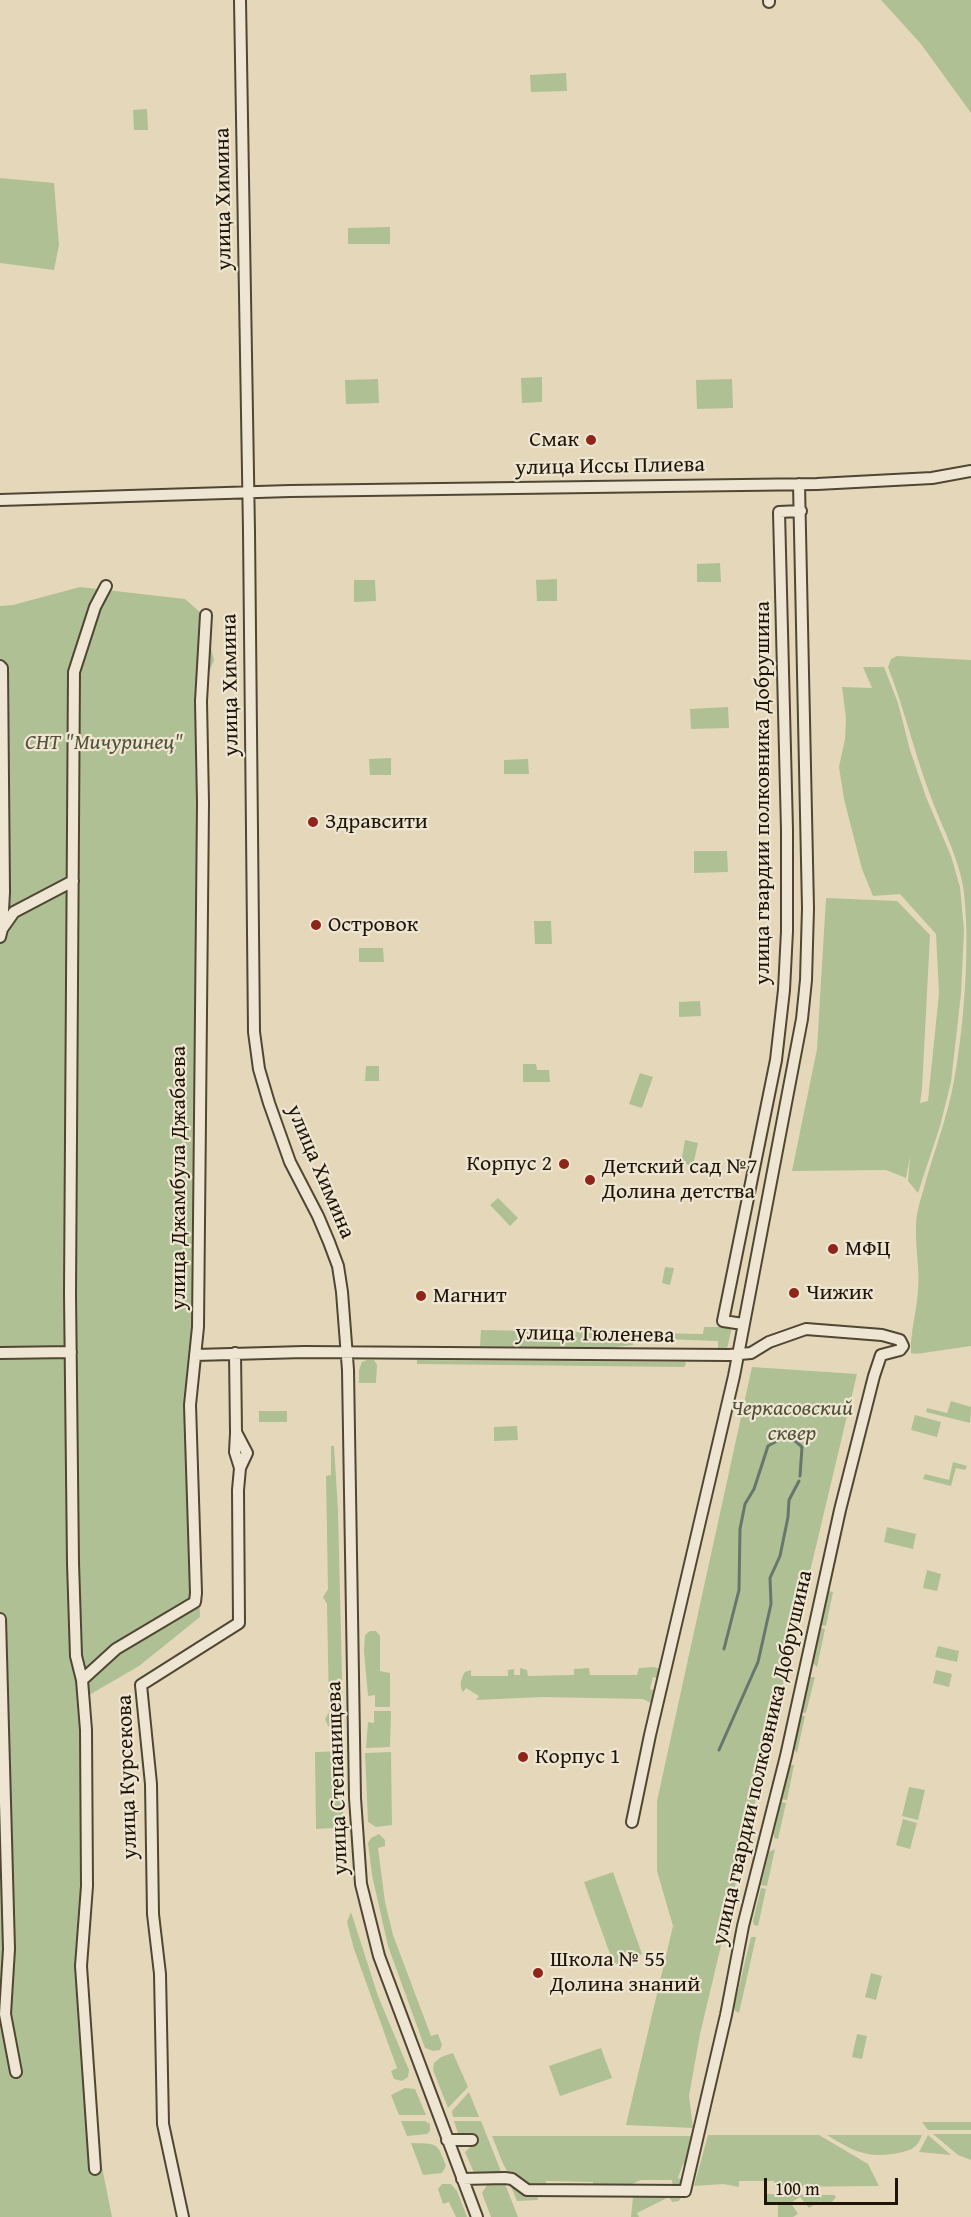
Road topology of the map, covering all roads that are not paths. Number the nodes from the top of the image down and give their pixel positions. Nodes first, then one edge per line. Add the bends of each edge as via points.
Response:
1 (240, 0) edge
2 (971, 471) edge
3 (799, 483) junction
4 (248, 493) junction
5 (0, 500) edge
6 (801, 511) junction
7 (106, 586) dead end
8 (206, 615) dead end
9 (0, 666) edge
10 (73, 881) junction
11 (1, 933) edge
12 (743, 1324) junction
13 (71, 1352) junction
14 (0, 1353) edge
15 (235, 1353) junction
16 (346, 1353) junction
17 (738, 1354) junction
18 (195, 1355) junction
19 (876, 1371) joint
20 (0, 1619) edge
21 (82, 1680) junction
22 (632, 1822) dead end
23 (16, 2072) dead end
24 (447, 2140) junction
25 (472, 2140) dead end
26 (95, 2169) dead end
27 (462, 2179) junction
28 (183, 2217) edge
29 (477, 2217) edge

1 - 4 street, улица Химина
2 - 3 street, улица Иссы Плиева via 932,478
3 - 4 street, улица Иссы Плиева
3 - 6 street, улица гвардии полковника Добрушина
4 - 5 street, улица Иссы Плиева
4 - 16 street, улица Химина via 254,1032 259,1069 287,1152 338,1266
6 - 12 street, улица гвардии полковника Добрушина via 806,980
6 - 12 street, улица гвардии полковника Добрушина via 779,512 785,697 786,961 776,1060 723,1320
7 - 10 street via 74,672
8 - 18 street, улица Джамбула Джабаева via 201,700
9 - 11 street via 4,892
10 - 11 street via 14,912
10 - 13 street
12 - 17 street, улица гвардии полковника Добрушина
13 - 14 street
13 - 21 street via 76,1646
15 - 16 street, улица Тюленева
15 - 18 street, улица Тюленева
15 - 28 street, улица Курсекова via 236,1432 247,1453 240,1468 238,1490 238,1623 141,1685 151,1784 163,2124
16 - 17 street, улица Тюленева
16 - 24 street, улица Степанищева via 355,1798 362,1884 379,1956
17 - 19 street, улица Тюленева via 751,1353 806,1329 900,1340 902,1348 881,1355
17 - 22 street, улица гвардии полковника Добрушина
18 - 21 street, улица Джамбула Джабаева via 190,1405 195,1602 116,1649
19 - 27 street, улица гвардии полковника Добрушина via 743,1926 685,2191 527,2190 512,2179
20 - 23 street via 9,1949 5,2014
21 - 26 street via 88,1796 81,1966
24 - 25 street
24 - 27 street, улица Степанищева
27 - 29 street, улица Степанищева

